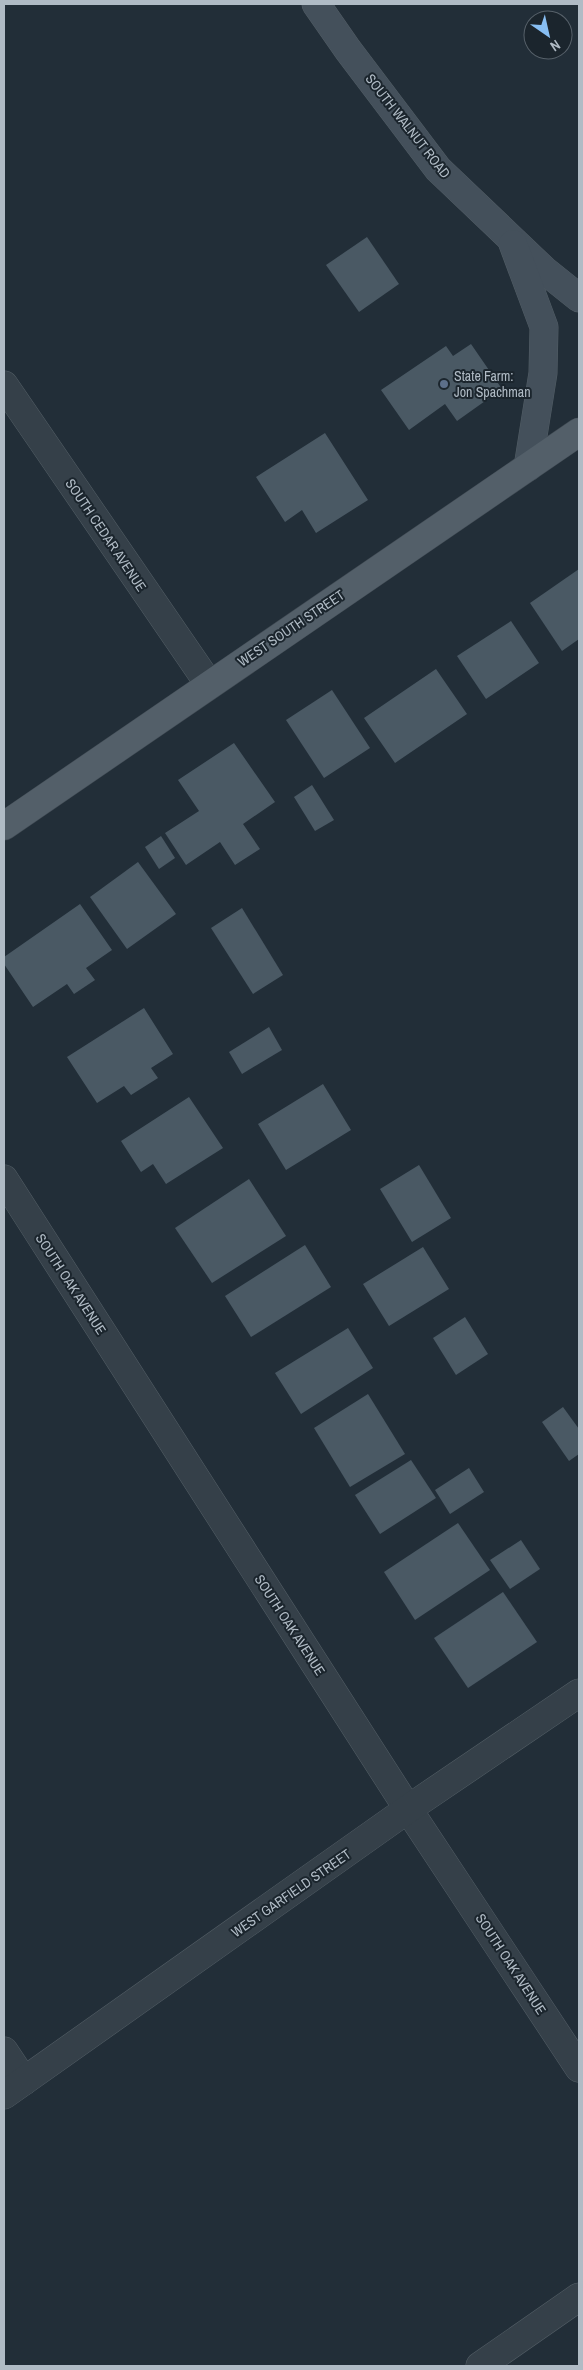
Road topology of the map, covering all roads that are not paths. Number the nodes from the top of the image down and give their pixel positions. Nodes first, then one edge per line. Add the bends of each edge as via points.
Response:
1 (316, 4) edge
2 (511, 238) junction
3 (579, 298) edge
4 (4, 385) edge
5 (579, 432) edge
6 (528, 466) junction
7 (209, 684) junction
8 (4, 826) edge
9 (4, 1180) edge
10 (579, 1693) edge
11 (408, 1809) junction
12 (4, 2051) edge
13 (579, 2068) edge
14 (14, 2088) edge
15 (579, 2297) edge
16 (480, 2366) edge

1 - 2 street, SOUTH WALNUT ROAD via 438,169
2 - 3 street, SOUTH WALNUT ROAD
2 - 6 street via 544,327 544,373
4 - 7 street, SOUTH CEDAR AVENUE
5 - 6 main road, WEST SOUTH STREET
6 - 7 main road, WEST SOUTH STREET
7 - 8 main road, WEST SOUTH STREET
9 - 11 street, SOUTH OAK AVENUE
10 - 11 street, WEST GARFIELD STREET
11 - 13 street, SOUTH OAK AVENUE
11 - 14 street, WEST GARFIELD STREET
12 - 14 street
15 - 16 street

